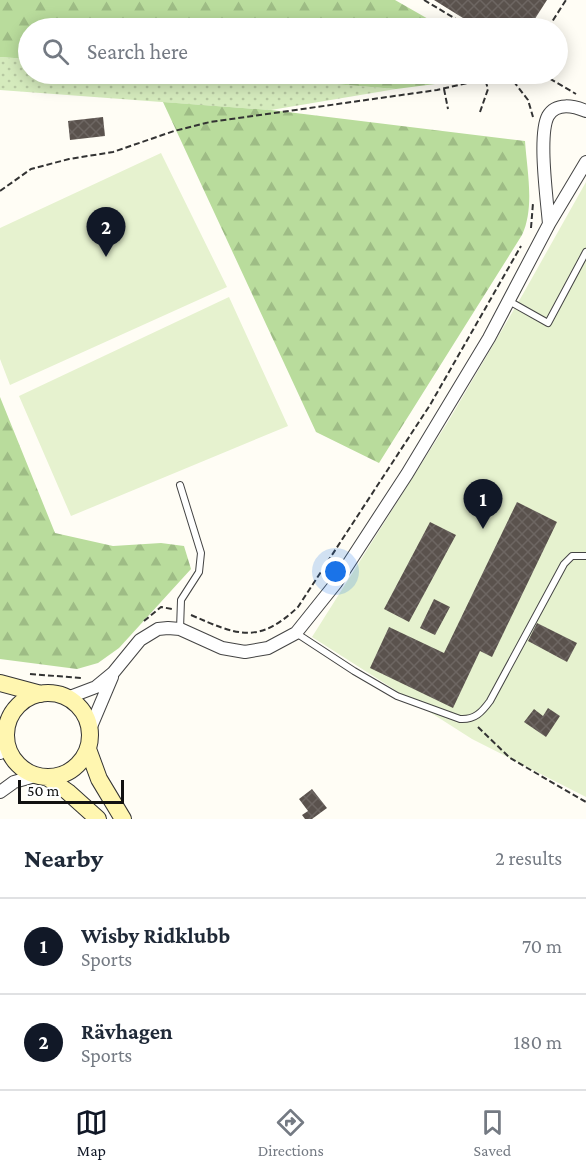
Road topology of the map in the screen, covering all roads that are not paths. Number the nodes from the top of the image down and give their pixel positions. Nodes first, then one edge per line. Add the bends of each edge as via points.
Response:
1 (586, 111) edge
2 (586, 162) edge
3 (549, 224) junction
4 (586, 252) edge
5 (509, 301) junction
6 (180, 485) dead end
7 (586, 556) edge
8 (180, 629) junction
9 (297, 633) junction
10 (113, 673) junction
11 (0, 683) edge
12 (41, 694) junction
13 (67, 698) junction
14 (4, 723) edge
15 (90, 729) junction
16 (88, 749) junction
17 (0, 753) edge
18 (41, 777) junction
19 (0, 792) edge
20 (98, 819) edge
21 (123, 819) edge

1 - 3 street via 562,106 549,114 545,125
2 - 3 street
3 - 5 street
4 - 5 lane via 548,323
5 - 9 street via 407,474 336,583
6 - 8 lane via 201,553 199,572 181,600
7 - 9 lane via 572,556 564,564 490,701 470,718 460,719 397,696
8 - 9 street via 212,645 245,652 268,648
8 - 10 street via 158,629 140,640
10 - 13 street via 96,687
10 - 15 street
11 - 12 main road
12 - 13 main road
12 - 14 main road via 19,705
13 - 15 main road via 84,713
14 - 17 street
14 - 18 main road via 12,758 20,767
15 - 16 main road
16 - 18 main road via 75,768 60,776
16 - 21 main road via 99,779
18 - 19 street via 14,782
18 - 20 main road via 68,792

